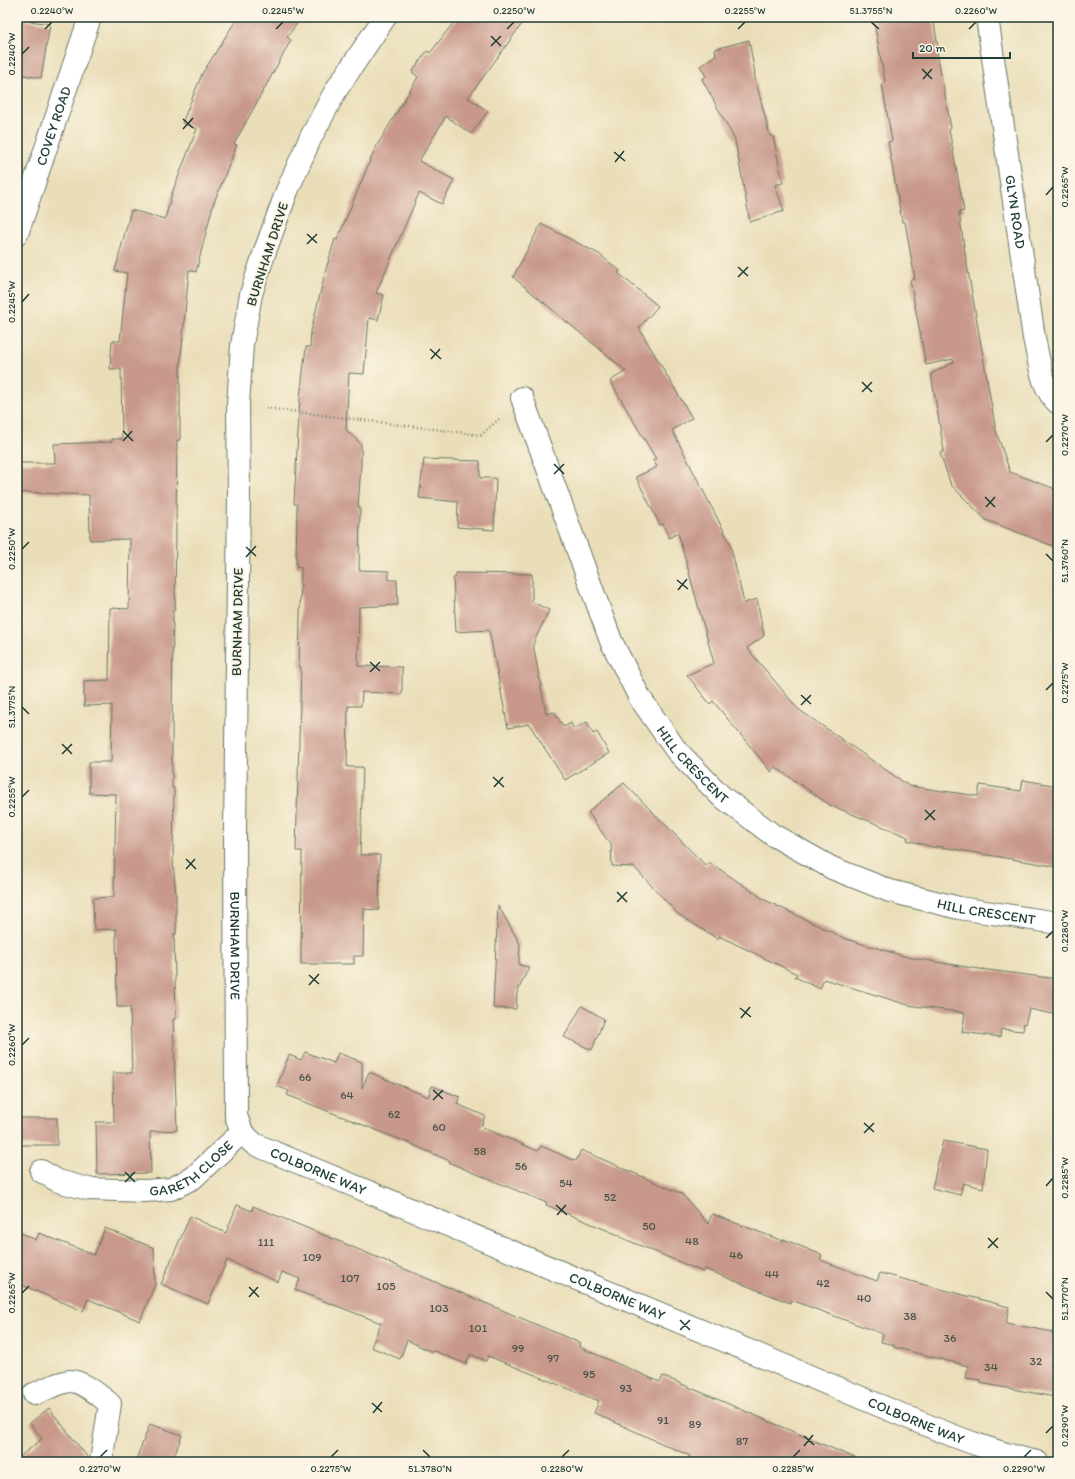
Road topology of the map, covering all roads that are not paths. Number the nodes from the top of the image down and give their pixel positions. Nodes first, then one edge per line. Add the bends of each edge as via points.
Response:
1 (90, 17) edge
2 (384, 17) edge
3 (988, 17) edge
4 (17, 234) edge
5 (522, 398) road end
6 (1058, 402) edge
7 (1058, 923) edge
8 (239, 1124) junction
9 (41, 1171) dead end
10 (34, 1394) dead end
11 (101, 1462) edge
12 (1037, 1462) edge

1 - 4 street, COVEY ROAD
2 - 8 street, BURNHAM DRIVE via 336,90 310,139 287,191 251,294 242,345 238,405 235,831
3 - 6 street, GLYN ROAD via 1034,338 1043,377 1052,397
5 - 7 street, HILL CRESCENT via 617,654 640,698 676,750 721,796 773,835 832,868 890,891 959,908
8 - 9 street, GARETH CLOSE via 193,1178 171,1189 88,1189 58,1181
8 - 12 street, COLBORNE WAY via 254,1144 975,1445
10 - 11 street via 70,1381 90,1388 110,1404

